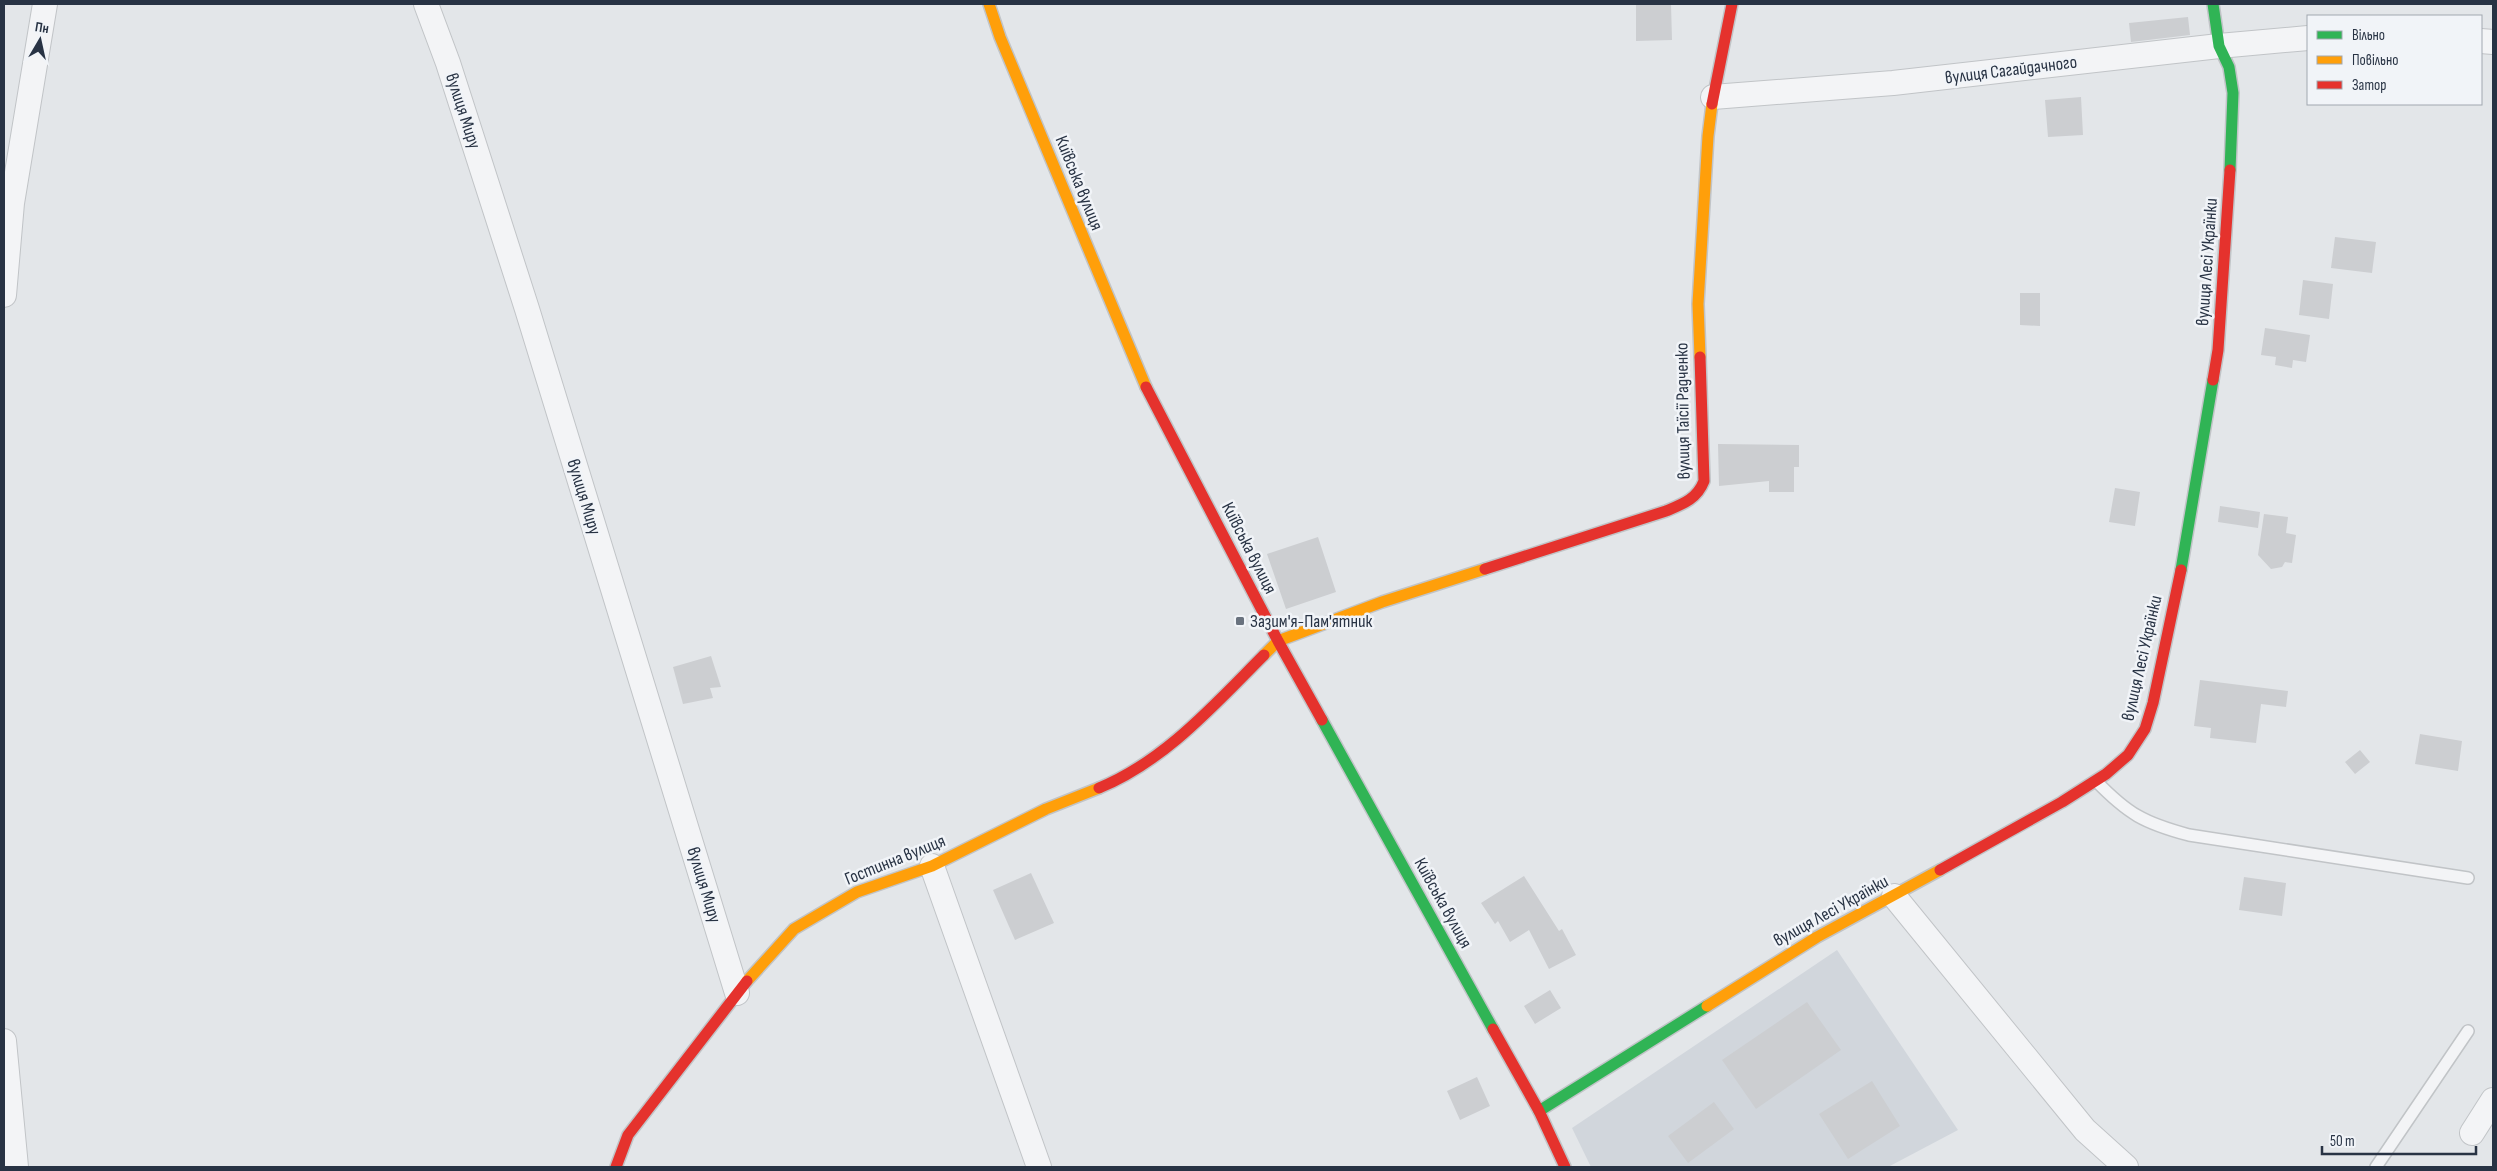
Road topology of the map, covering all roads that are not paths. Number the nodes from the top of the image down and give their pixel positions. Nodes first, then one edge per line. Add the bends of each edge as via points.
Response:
1 (45, 4) edge
2 (426, 4) edge
3 (989, 4) edge
4 (1732, 4) edge
5 (2213, 4) edge
6 (2307, 38) edge
7 (2219, 46) junction
8 (1713, 97) junction
9 (4, 295) edge
10 (1278, 641) junction
11 (2096, 781) junction
12 (932, 866) junction
13 (2468, 878) dead end
14 (1894, 896) junction
15 (737, 993) junction
16 (2468, 1031) dead end
17 (4, 1041) edge
18 (2493, 1100) edge
19 (1539, 1111) junction
20 (2472, 1133) dead end
21 (16, 1167) edge
22 (616, 1167) edge
23 (1039, 1167) edge
24 (1565, 1167) edge
25 (2126, 1167) edge
26 (2376, 1167) edge

1 - 9 street via 12,203
2 - 15 street, вулиця Миру via 527,309
3 - 10 street, Київська вулиця via 1137,370
4 - 8 street, вулиця Таїсії Радченко
5 - 7 street, вулиця Лесі Українки
6 - 7 street, вулиця Сагайдачного
7 - 8 street, вулиця Сагайдачного via 1893,84
7 - 11 street, вулиця Лесі Українки via 2229,67 2234,93 2218,350 2180,577 2153,703 2145,729 2128,754
8 - 10 street, вулиця Таїсії Радченко via 1698,304 1705,469 1700,491 1666,511 1382,602
10 - 12 street, Гостинна вулиця via 1193,726 1124,778 1046,809
10 - 19 street, Київська вулиця
11 - 13 lane via 2116,802 2136,817 2156,826
11 - 14 street, вулиця Лесі Українки
12 - 15 street, Гостинна вулиця via 857,892 794,929
12 - 23 street
14 - 19 street, вулиця Лесі Українки via 1817,937
14 - 25 street via 2085,1130
15 - 22 street, Гостинна вулиця via 628,1134
16 - 26 lane
17 - 21 street
18 - 20 street
19 - 24 street, Київська вулиця

